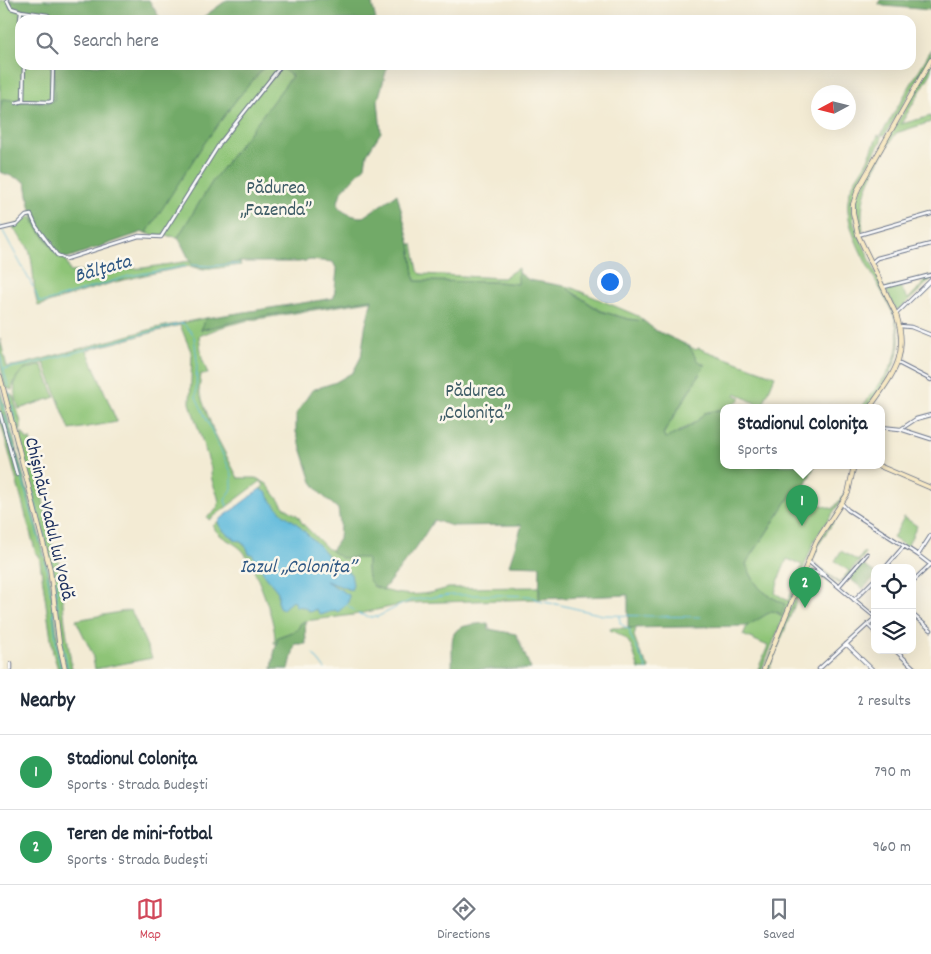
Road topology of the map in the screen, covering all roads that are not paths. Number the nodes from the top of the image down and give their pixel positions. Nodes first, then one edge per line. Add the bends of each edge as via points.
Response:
1 (7, 0) edge
2 (21, 11) junction
3 (21, 15) edge
4 (48, 15) edge
5 (931, 60) edge
6 (24, 70) edge
7 (53, 70) edge
8 (278, 70) edge
9 (23, 101) junction
10 (16, 103) dead end
11 (931, 214) edge
12 (0, 229) edge
13 (858, 234) junction
14 (931, 244) edge
15 (871, 263) junction
16 (931, 275) edge
17 (931, 280) edge
18 (884, 287) junction
19 (896, 314) junction
20 (900, 326) junction
21 (931, 335) edge
22 (898, 363) junction
23 (0, 376) edge
24 (931, 380) edge
25 (872, 404) edge
26 (0, 413) edge
27 (931, 415) edge
28 (885, 427) edge
29 (900, 429) junction
30 (931, 439) edge
31 (885, 468) edge
32 (853, 469) edge
33 (17, 475) dead end
34 (931, 488) edge
35 (841, 504) junction
36 (931, 535) edge
37 (904, 546) junction
38 (867, 554) dead end
39 (918, 555) junction
40 (808, 561) junction
41 (888, 564) edge
42 (931, 565) edge
43 (805, 570) junction
44 (826, 576) junction
45 (916, 578) edge
46 (871, 583) edge
47 (839, 586) junction
48 (854, 600) junction
49 (871, 615) edge
50 (916, 617) edge
51 (871, 622) edge
52 (868, 625) junction
53 (871, 628) edge
54 (931, 630) edge
55 (846, 644) junction
56 (899, 654) edge
57 (11, 664) dead end
58 (11, 669) edge
59 (65, 669) edge
60 (764, 669) edge
61 (819, 669) edge
62 (872, 669) edge
63 (915, 669) edge

1 - 2 street via 11,8
2 - 3 street
2 - 4 street
5 - 13 street via 861,181 853,204
6 - 9 street
7 - 9 street via 52,101
8 - 12 street via 220,143 161,237 139,236 66,259 58,255 31,215 16,225
9 - 10 street
11 - 13 street
13 - 15 street
14 - 15 street via 877,258
15 - 18 street
16 - 18 street
17 - 19 street
18 - 19 street
19 - 20 street
20 - 21 street
20 - 22 street
22 - 24 street
22 - 25 street
23 - 59 street, Chișinău-Vadul lui Vodă via 50,569
26 - 33 street
27 - 29 street via 916,418
28 - 29 street
29 - 30 street
31 - 34 street
32 - 35 street via 850,488
35 - 37 street
35 - 40 street via 819,536
36 - 39 street
37 - 39 street
37 - 41 street
38 - 47 street
39 - 42 street
40 - 43 street
40 - 44 street
42 - 45 street
43 - 44 street
43 - 60 street
44 - 47 street
46 - 48 street
47 - 48 street
48 - 49 street
50 - 54 street
51 - 52 street
52 - 53 street
52 - 55 street
55 - 61 street
55 - 62 street
56 - 63 street
57 - 58 street

